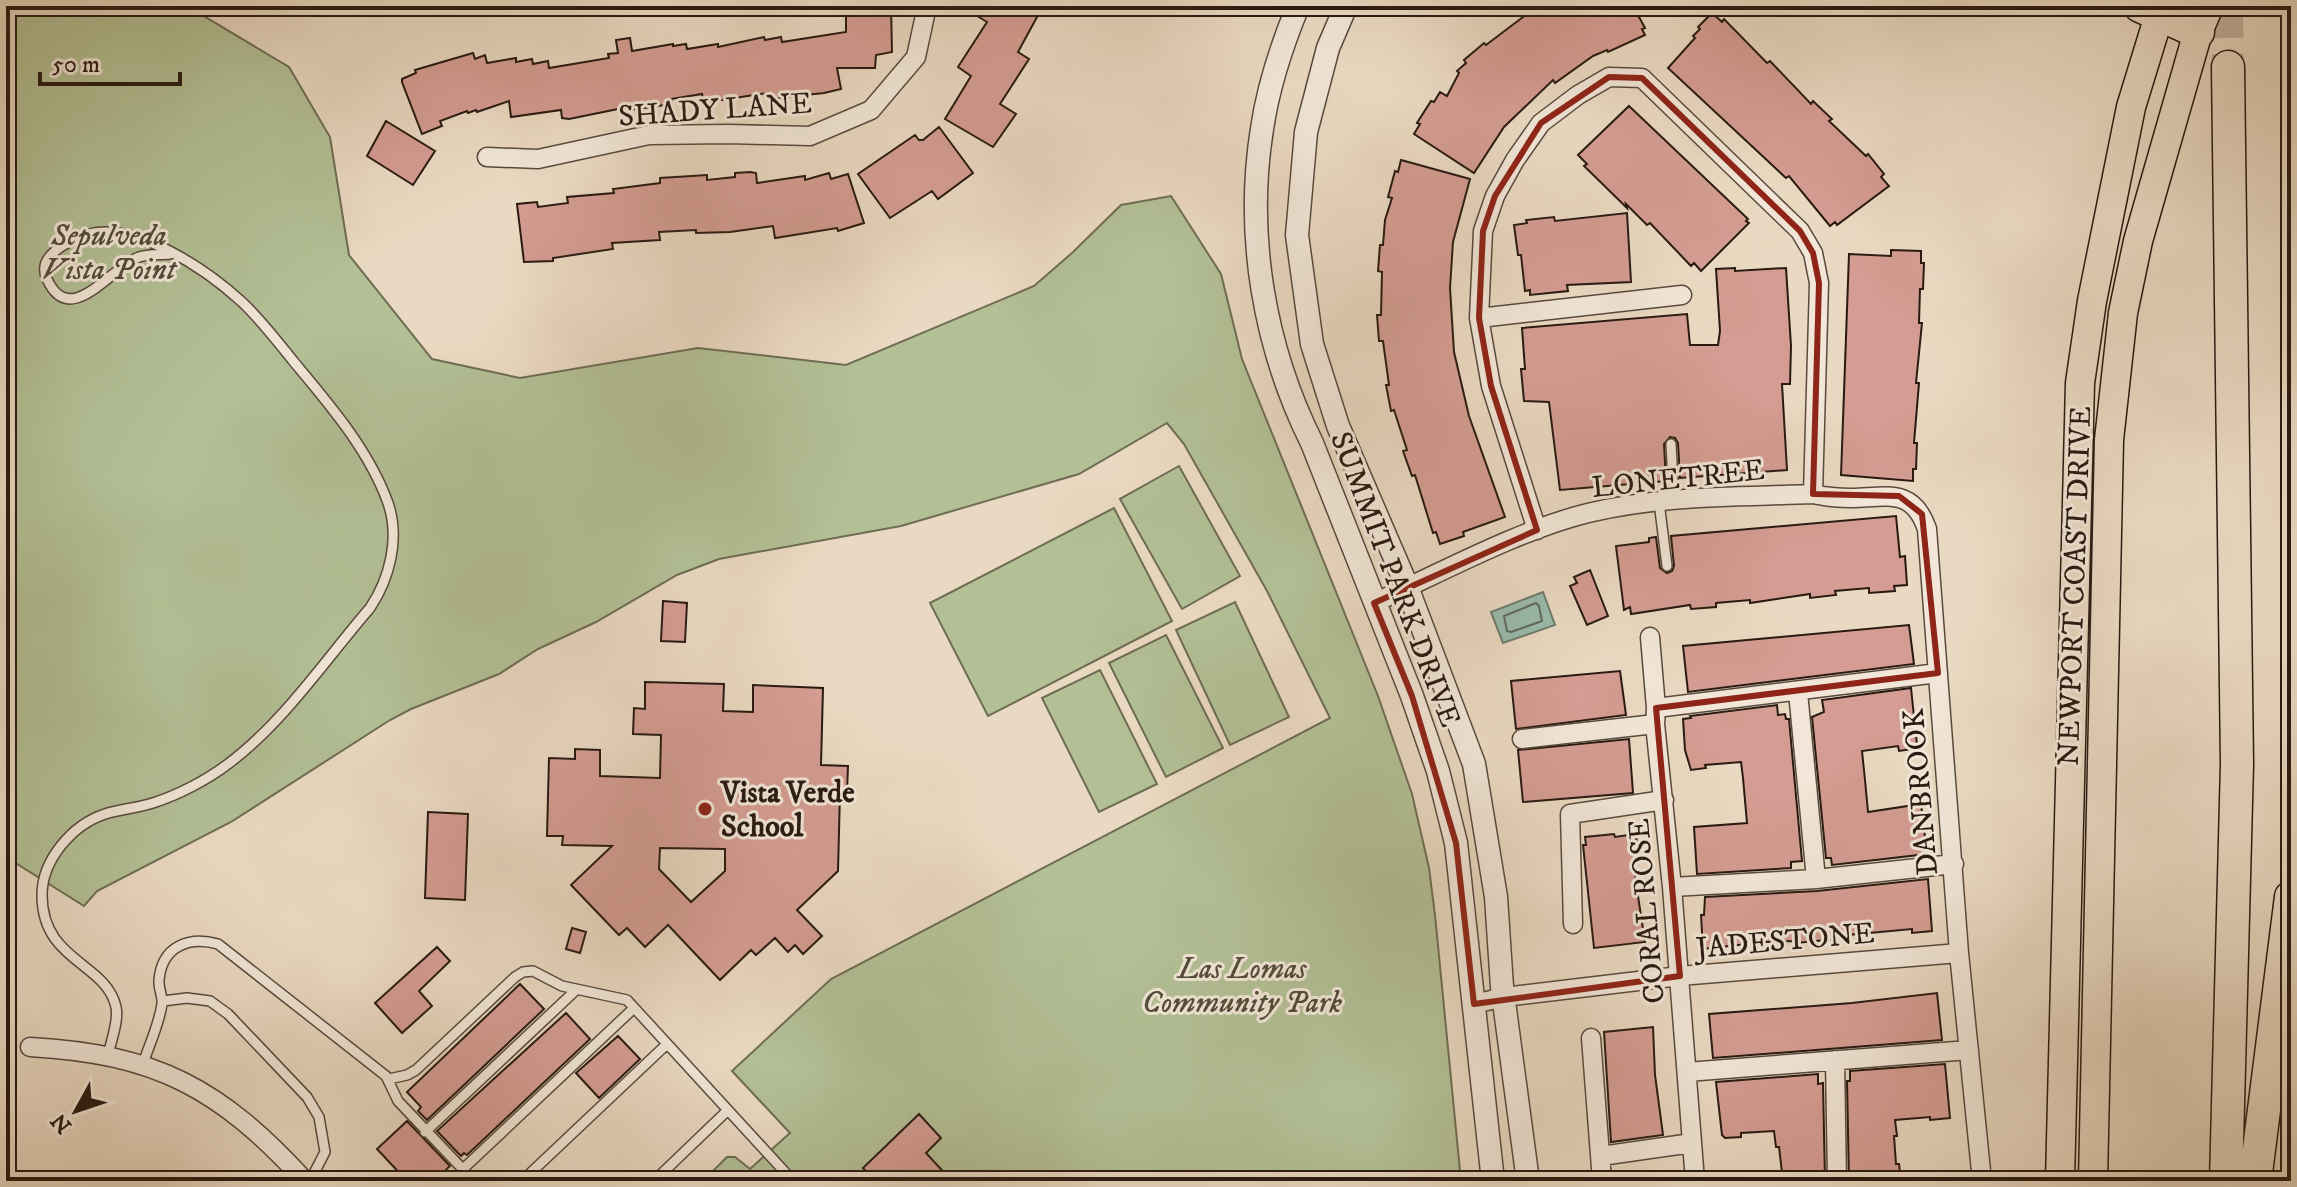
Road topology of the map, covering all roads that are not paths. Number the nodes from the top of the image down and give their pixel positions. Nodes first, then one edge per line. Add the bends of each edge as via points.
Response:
1 (927, 6) edge
2 (1298, 6) edge
3 (1346, 6) edge
4 (2153, 9) edge
5 (2203, 19) edge
6 (2228, 67) tunnel mouth
7 (487, 157) dead end
8 (170, 254) junction
9 (1682, 295) dead end
10 (1479, 318) junction
11 (1671, 444) dead end
12 (1813, 494) junction
13 (1667, 501) junction
14 (1537, 530) junction
15 (1667, 566) dead end
16 (1408, 588) junction
17 (1374, 603) junction
18 (1650, 637) dead end
19 (1938, 673) junction
20 (1798, 692) junction
21 (1656, 716) junction
22 (1522, 739) dead end
23 (1664, 800) junction
24 (1954, 864) junction
25 (1816, 879) junction
26 (1672, 887) junction
27 (2291, 897) edge
28 (1573, 924) dead end
29 (1959, 953) junction
30 (1680, 976) junction
31 (576, 990) junction
32 (1504, 997) junction
33 (163, 1001) junction
34 (1474, 1004) junction
35 (634, 1008) junction
36 (1591, 1038) dead end
37 (667, 1044) junction
38 (30, 1047) dead end
39 (1969, 1050) junction
40 (108, 1055) junction
41 (1835, 1060) junction
42 (143, 1064) junction
43 (1687, 1072) junction
44 (389, 1079) junction
45 (728, 1110) junction
46 (425, 1132) junction
47 (1692, 1143) junction
48 (1601, 1156) junction
49 (463, 1169) junction
50 (307, 1181) edge
51 (474, 1181) edge
52 (522, 1181) edge
53 (654, 1181) edge
54 (793, 1181) edge
55 (1493, 1181) edge
56 (1528, 1181) edge
57 (1602, 1181) edge
58 (1695, 1181) edge
59 (1837, 1181) edge
60 (1982, 1181) edge
61 (2060, 1181) edge
62 (2093, 1181) edge
63 (2226, 1181) edge
64 (2255, 1181) edge

1 - 7 street, SHADY LANE via 916,57 871,110 810,136 649,135 538,159
2 - 17 street, SUMMIT PARK DRIVE via 1273,78 1256,188 1267,323 1292,405
3 - 16 street, SUMMIT PARK DRIVE via 1328,48 1306,132 1297,235 1312,344 1338,426
4 - 5 highway
4 - 61 main road, NEWPORT COAST DRIVE via 2080,383
5 - 62 main road, NEWPORT COAST DRIVE via 2138,241 2123,313 2109,440
6 - 63 highway via 2237,764
8 - 8 lane via 145,239 91,233 49,257 45,276 60,297 78,299 141,256
8 - 40 lane via 215,279 244,304 333,409 389,505 392,542 389,569 370,608 254,742 197,783 88,823 51,860 42,895 47,923 65,952 111,994 117,1011
9 - 10 street
10 - 12 street via 1483,231 1515,160 1541,123 1578,95 1609,77 1642,78 1800,231 1813,253 1819,283
10 - 14 street via 1491,386
11 - 13 lane
12 - 13 street, LONETREE
12 - 19 street, DANBROOK via 1899,496 1922,514
13 - 14 street, LONETREE via 1589,513
13 - 15 lane
14 - 16 street, LONETREE
16 - 17 street, LONETREE
16 - 32 street, SUMMIT PARK DRIVE via 1474,764 1496,897
17 - 34 street, SUMMIT PARK DRIVE via 1423,726 1453,829
18 - 21 street, CORAL ROSE
19 - 20 street
19 - 24 street, DANBROOK
20 - 21 street
20 - 25 street
21 - 22 street
21 - 23 street, CORAL ROSE
23 - 26 street, CORAL ROSE
23 - 28 street via 1570,814
24 - 25 street
24 - 29 street, DANBROOK
25 - 26 street
26 - 30 street, CORAL ROSE
27 - 64 highway
29 - 30 street, JADESTONE
29 - 39 street, DANBROOK
30 - 32 street, JADESTONE
30 - 43 street, CORAL ROSE
31 - 35 lane via 627,1000
31 - 44 lane via 533,971 523,972 416,1070
31 - 46 lane
32 - 34 street, JADESTONE
32 - 56 street, SUMMIT PARK DRIVE
33 - 42 lane
33 - 44 lane via 158,984 169,953 202,939 218,944
33 - 50 lane via 210,1001 307,1097 319,1117 325,1152
34 - 55 street, SUMMIT PARK DRIVE
35 - 37 lane
35 - 49 lane
36 - 48 street
37 - 45 lane
37 - 52 lane
38 - 40 street
39 - 41 street
39 - 60 street, DANBROOK
40 - 42 street
41 - 43 street
41 - 59 street
42 - 50 street via 220,1103 255,1129
43 - 47 street, CORAL ROSE
44 - 46 lane via 398,1101
45 - 53 lane
45 - 54 lane
46 - 49 lane
47 - 48 street
47 - 58 street, CORAL ROSE
48 - 57 street
49 - 51 lane

